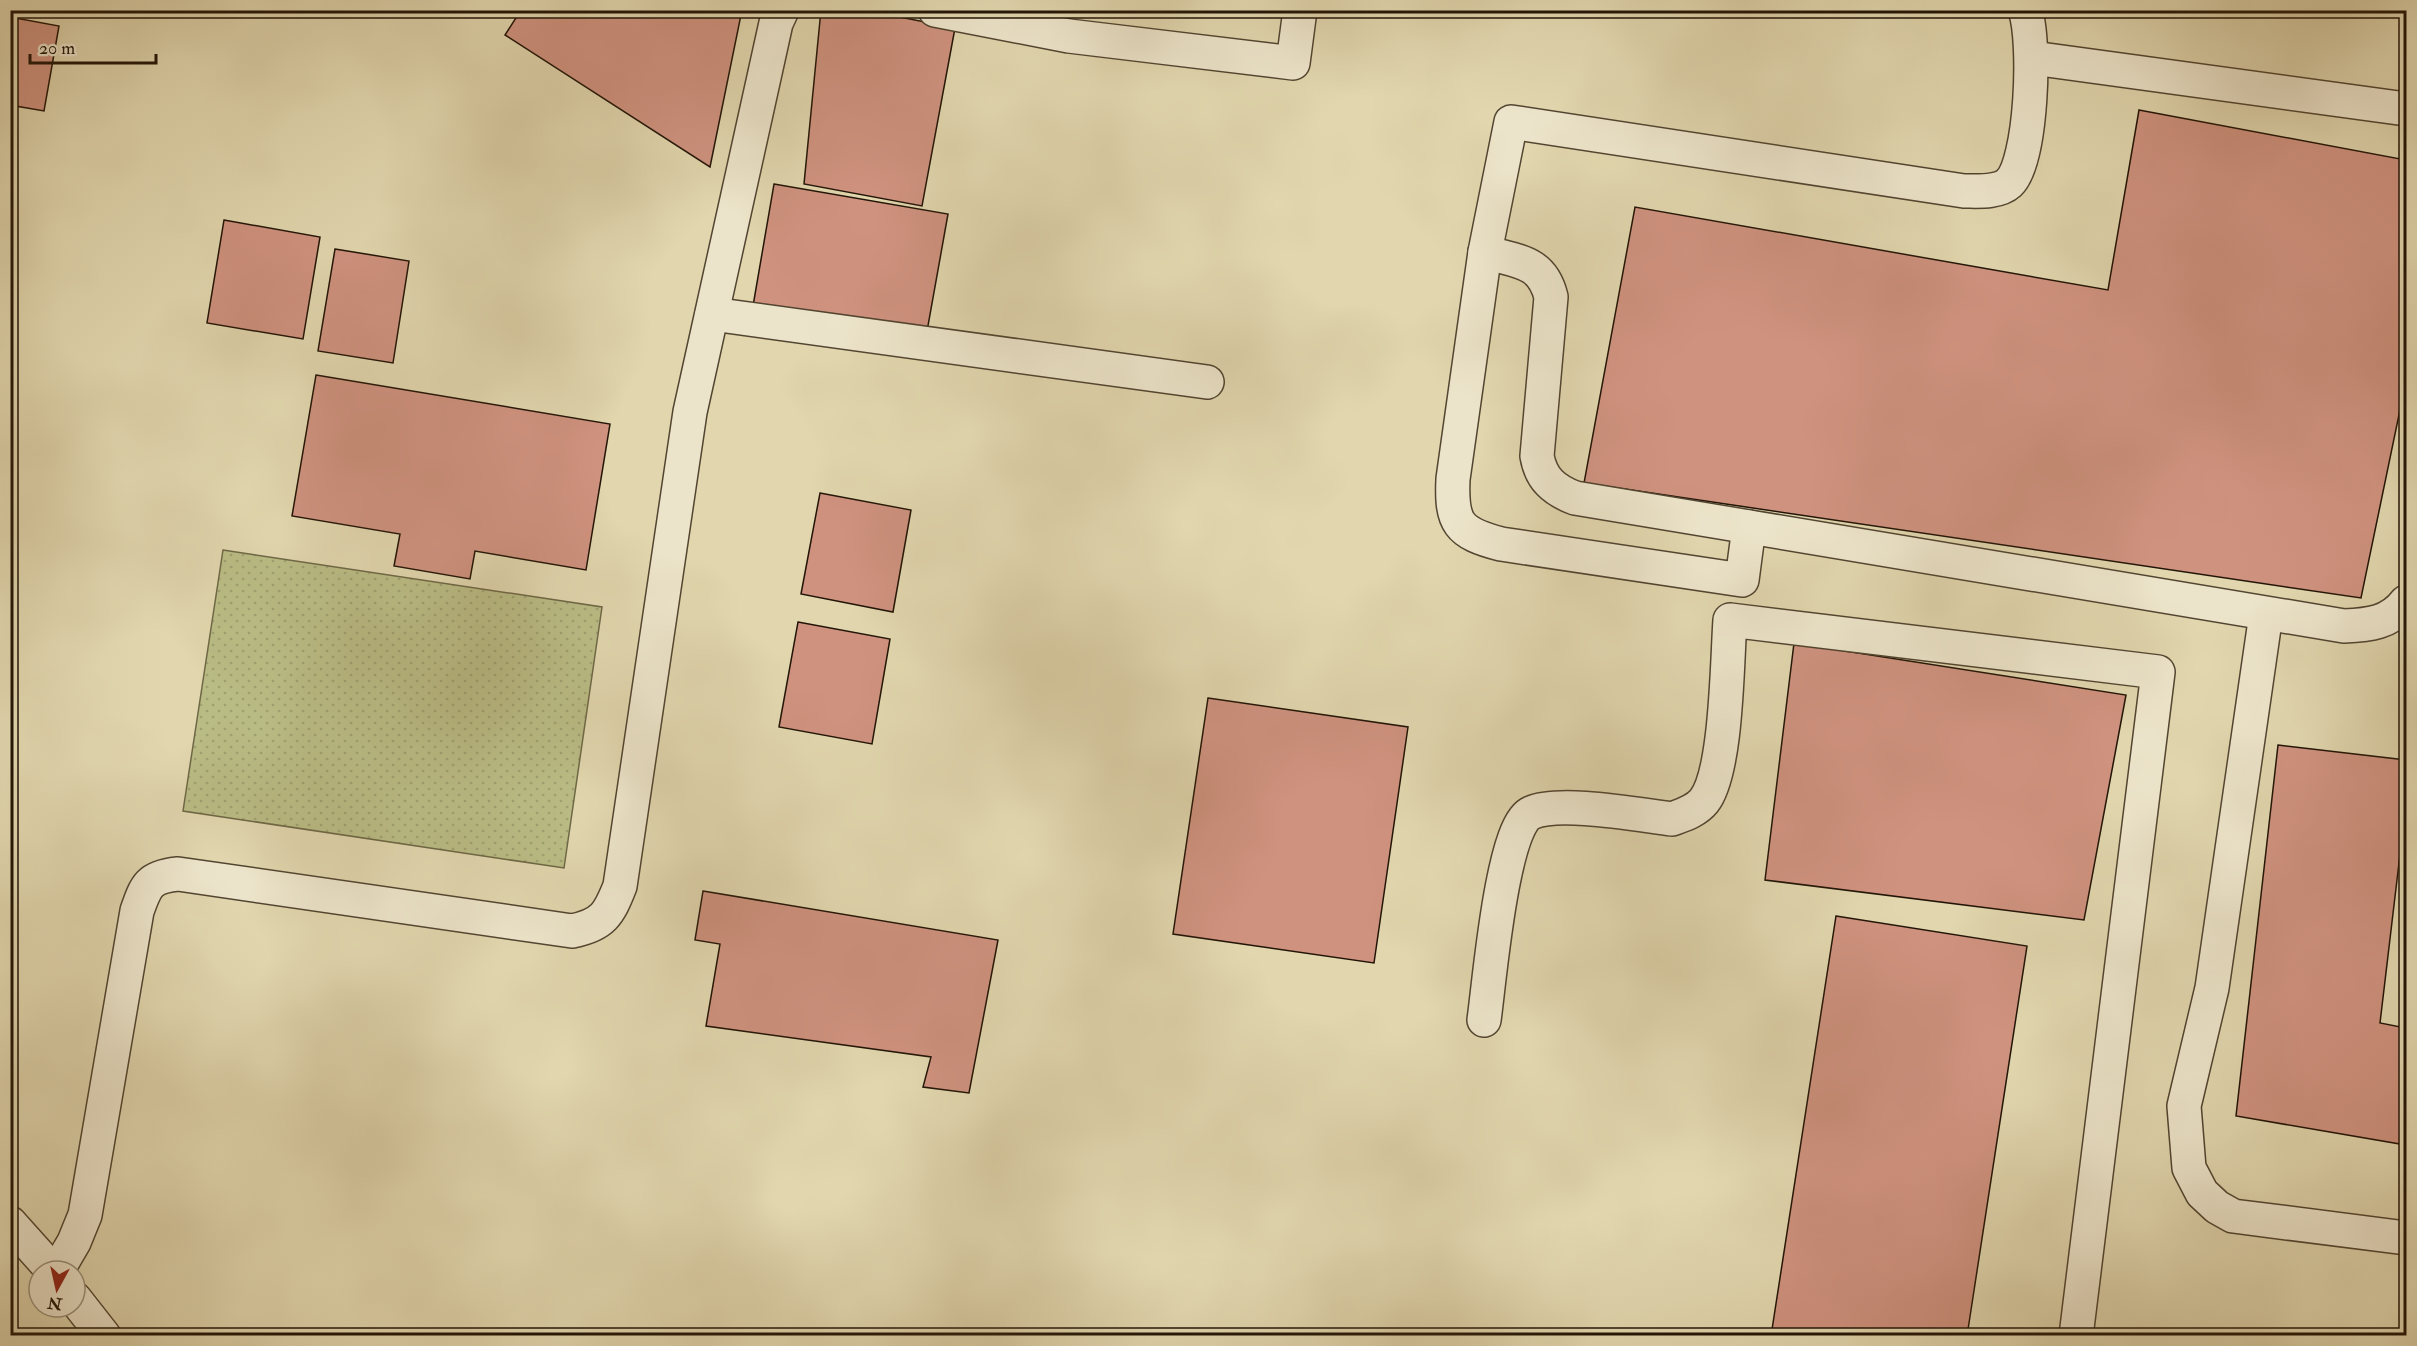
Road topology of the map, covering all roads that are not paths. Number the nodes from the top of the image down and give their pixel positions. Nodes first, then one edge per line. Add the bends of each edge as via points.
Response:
1 (782, 10) edge
2 (935, 10) edge
3 (1300, 10) edge
4 (2025, 10) edge
5 (2033, 57) junction
6 (2406, 109) edge
7 (1485, 252) junction
8 (712, 314) junction
9 (1207, 382) dead end
10 (1749, 527) junction
11 (2406, 602) edge
12 (2266, 614) junction
13 (1484, 1020) dead end
14 (10, 1223) edge
15 (2406, 1238) edge
16 (44, 1259) edge
17 (63, 1259) edge
18 (87, 1314) edge
19 (104, 1335) edge
20 (2076, 1335) edge

1 - 8 street
2 - 3 street via 1069,36 1293,63
4 - 5 street
5 - 6 street
5 - 7 street via 2019,169 2008,184 1990,191 1964,191 1511,122
7 - 10 street via 1538,269 1547,280 1551,297 1536,456 1547,481 1575,498
7 - 10 street via 1453,479 1454,516 1463,529 1477,538 1501,544 1742,580
8 - 9 street
8 - 17 street via 690,412 620,886 612,907 591,927 572,931 178,874 161,876 146,886 137,911 87,1205 74,1242
10 - 12 street
11 - 12 street via 2399,611 2374,625 2344,626
12 - 15 street via 2212,988 2184,1106 2189,1168 2202,1193 2234,1216
13 - 20 street via 1504,870 1528,813 1550,808 1672,819 1703,801 1715,781 1719,757 1730,620 2158,672
14 - 16 street
18 - 19 street

